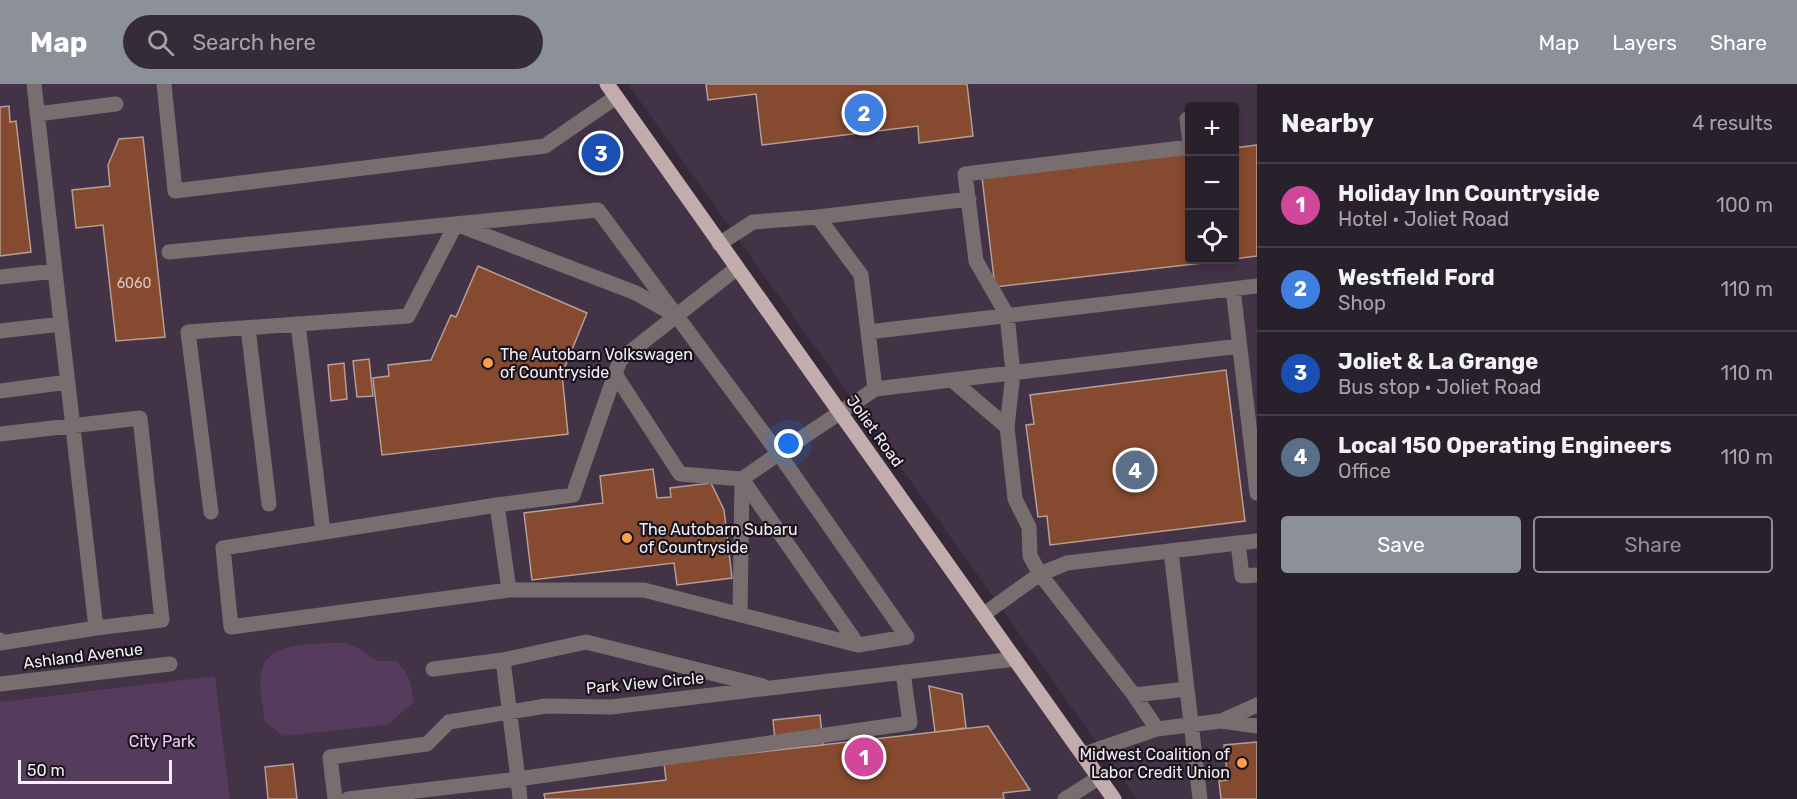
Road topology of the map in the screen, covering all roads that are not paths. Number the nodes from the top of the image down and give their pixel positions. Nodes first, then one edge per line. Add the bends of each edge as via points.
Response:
1 (34, 84) edge
2 (164, 84) edge
3 (607, 84) edge
4 (616, 97) junction
5 (116, 104) dead end
6 (37, 114) junction
7 (1185, 146) edge
8 (969, 199) junction
9 (818, 217) junction
10 (456, 224) junction
11 (719, 244) junction
12 (169, 252) dead end
13 (737, 268) junction
14 (55, 271) junction
15 (0, 277) edge
16 (1257, 286) edge
17 (1233, 289) junction
18 (1007, 315) junction
19 (677, 316) junction
20 (61, 324) junction
21 (298, 324) junction
22 (248, 328) junction
23 (0, 331) edge
24 (868, 332) junction
25 (1240, 346) junction
26 (1013, 373) junction
27 (615, 374) junction
28 (952, 380) junction
29 (68, 382) junction
30 (875, 389) junction
31 (0, 391) edge
32 (839, 412) junction
33 (73, 426) junction
34 (1007, 427) junction
35 (0, 434) edge
36 (778, 454) junction
37 (742, 479) junction
38 (1257, 493) edge
39 (269, 504) dead end
40 (497, 505) junction
41 (211, 512) dead end
42 (323, 532) junction
43 (1257, 541) edge
44 (1238, 543) junction
45 (1171, 551) junction
46 (1040, 574) junction
47 (1257, 575) edge
48 (509, 590) junction
49 (984, 614) junction
50 (740, 615) junction
51 (96, 628) junction
52 (0, 640) edge
53 (858, 645) junction
54 (1015, 658) junction
55 (503, 660) junction
56 (170, 663) dead end
57 (433, 669) dead end
58 (903, 672) junction
59 (0, 684) edge
60 (772, 688) junction
61 (1188, 689) junction
62 (1134, 695) junction
63 (1257, 705) edge
64 (510, 712) junction
65 (1221, 721) junction
66 (1192, 725) junction
67 (1257, 726) edge
68 (1157, 729) junction
69 (1084, 754) junction
70 (1100, 777) junction
71 (518, 779) junction
72 (383, 797) edge
73 (335, 799) edge
74 (348, 799) edge
75 (520, 799) edge
76 (1065, 799) edge
77 (1114, 799) edge
78 (1200, 799) edge

1 - 6 street
2 - 4 street via 175,191 545,146
3 - 4 main road, Joliet Road
4 - 11 main road, Joliet Road
5 - 6 street
6 - 14 street
7 - 8 street via 965,174
8 - 9 street
8 - 18 street via 976,261
9 - 11 street via 753,222
9 - 24 street via 861,275
10 - 12 street
10 - 19 street via 636,293
10 - 19 street via 598,210
10 - 21 street via 408,316
11 - 13 main road, Joliet Road
13 - 19 street
13 - 32 main road, Joliet Road
14 - 15 street
14 - 20 street
16 - 17 street
17 - 18 street
17 - 25 street
18 - 24 street
18 - 26 street
19 - 27 street via 620,360
19 - 36 street
20 - 23 street
20 - 29 street
21 - 22 street
21 - 42 street
22 - 39 street
22 - 41 street via 188,332
24 - 30 street
25 - 26 street
25 - 38 street
26 - 28 street
26 - 34 street
27 - 37 street via 680,474
27 - 40 street via 573,495
28 - 30 street
28 - 34 street
29 - 31 street
29 - 33 street
30 - 32 street
32 - 36 street
32 - 49 main road, Joliet Road
33 - 35 street
33 - 51 street
33 - 51 street via 140,418 162,620
34 - 46 street via 1015,500 1029,527 1030,556
36 - 37 street
36 - 53 street via 907,637
37 - 50 street
37 - 53 street
40 - 42 street
40 - 48 street
42 - 48 street via 223,548 231,627
43 - 44 street
44 - 45 street
44 - 47 street via 1242,576
45 - 46 street via 1067,563
45 - 61 street
46 - 49 street
46 - 62 street
48 - 50 street via 644,590
49 - 54 main road, Joliet Road
50 - 53 street
51 - 52 street
54 - 58 street, Park View Circle
54 - 69 main road, Joliet Road
55 - 57 street
55 - 60 street via 586,642
55 - 64 street
56 - 59 street, Ashland Avenue
58 - 60 street, Park View Circle
58 - 71 street via 910,723
60 - 64 street, Park View Circle via 611,708 546,706
61 - 62 street
61 - 66 street
62 - 68 street
63 - 65 street
64 - 71 street
64 - 73 street, Park View Circle via 449,722 426,744 330,757
65 - 66 street
65 - 67 street
66 - 68 street
66 - 78 street
68 - 69 street
69 - 70 main road, Joliet Road
70 - 76 street
70 - 77 main road, Joliet Road
71 - 72 street
71 - 75 street
72 - 74 street

